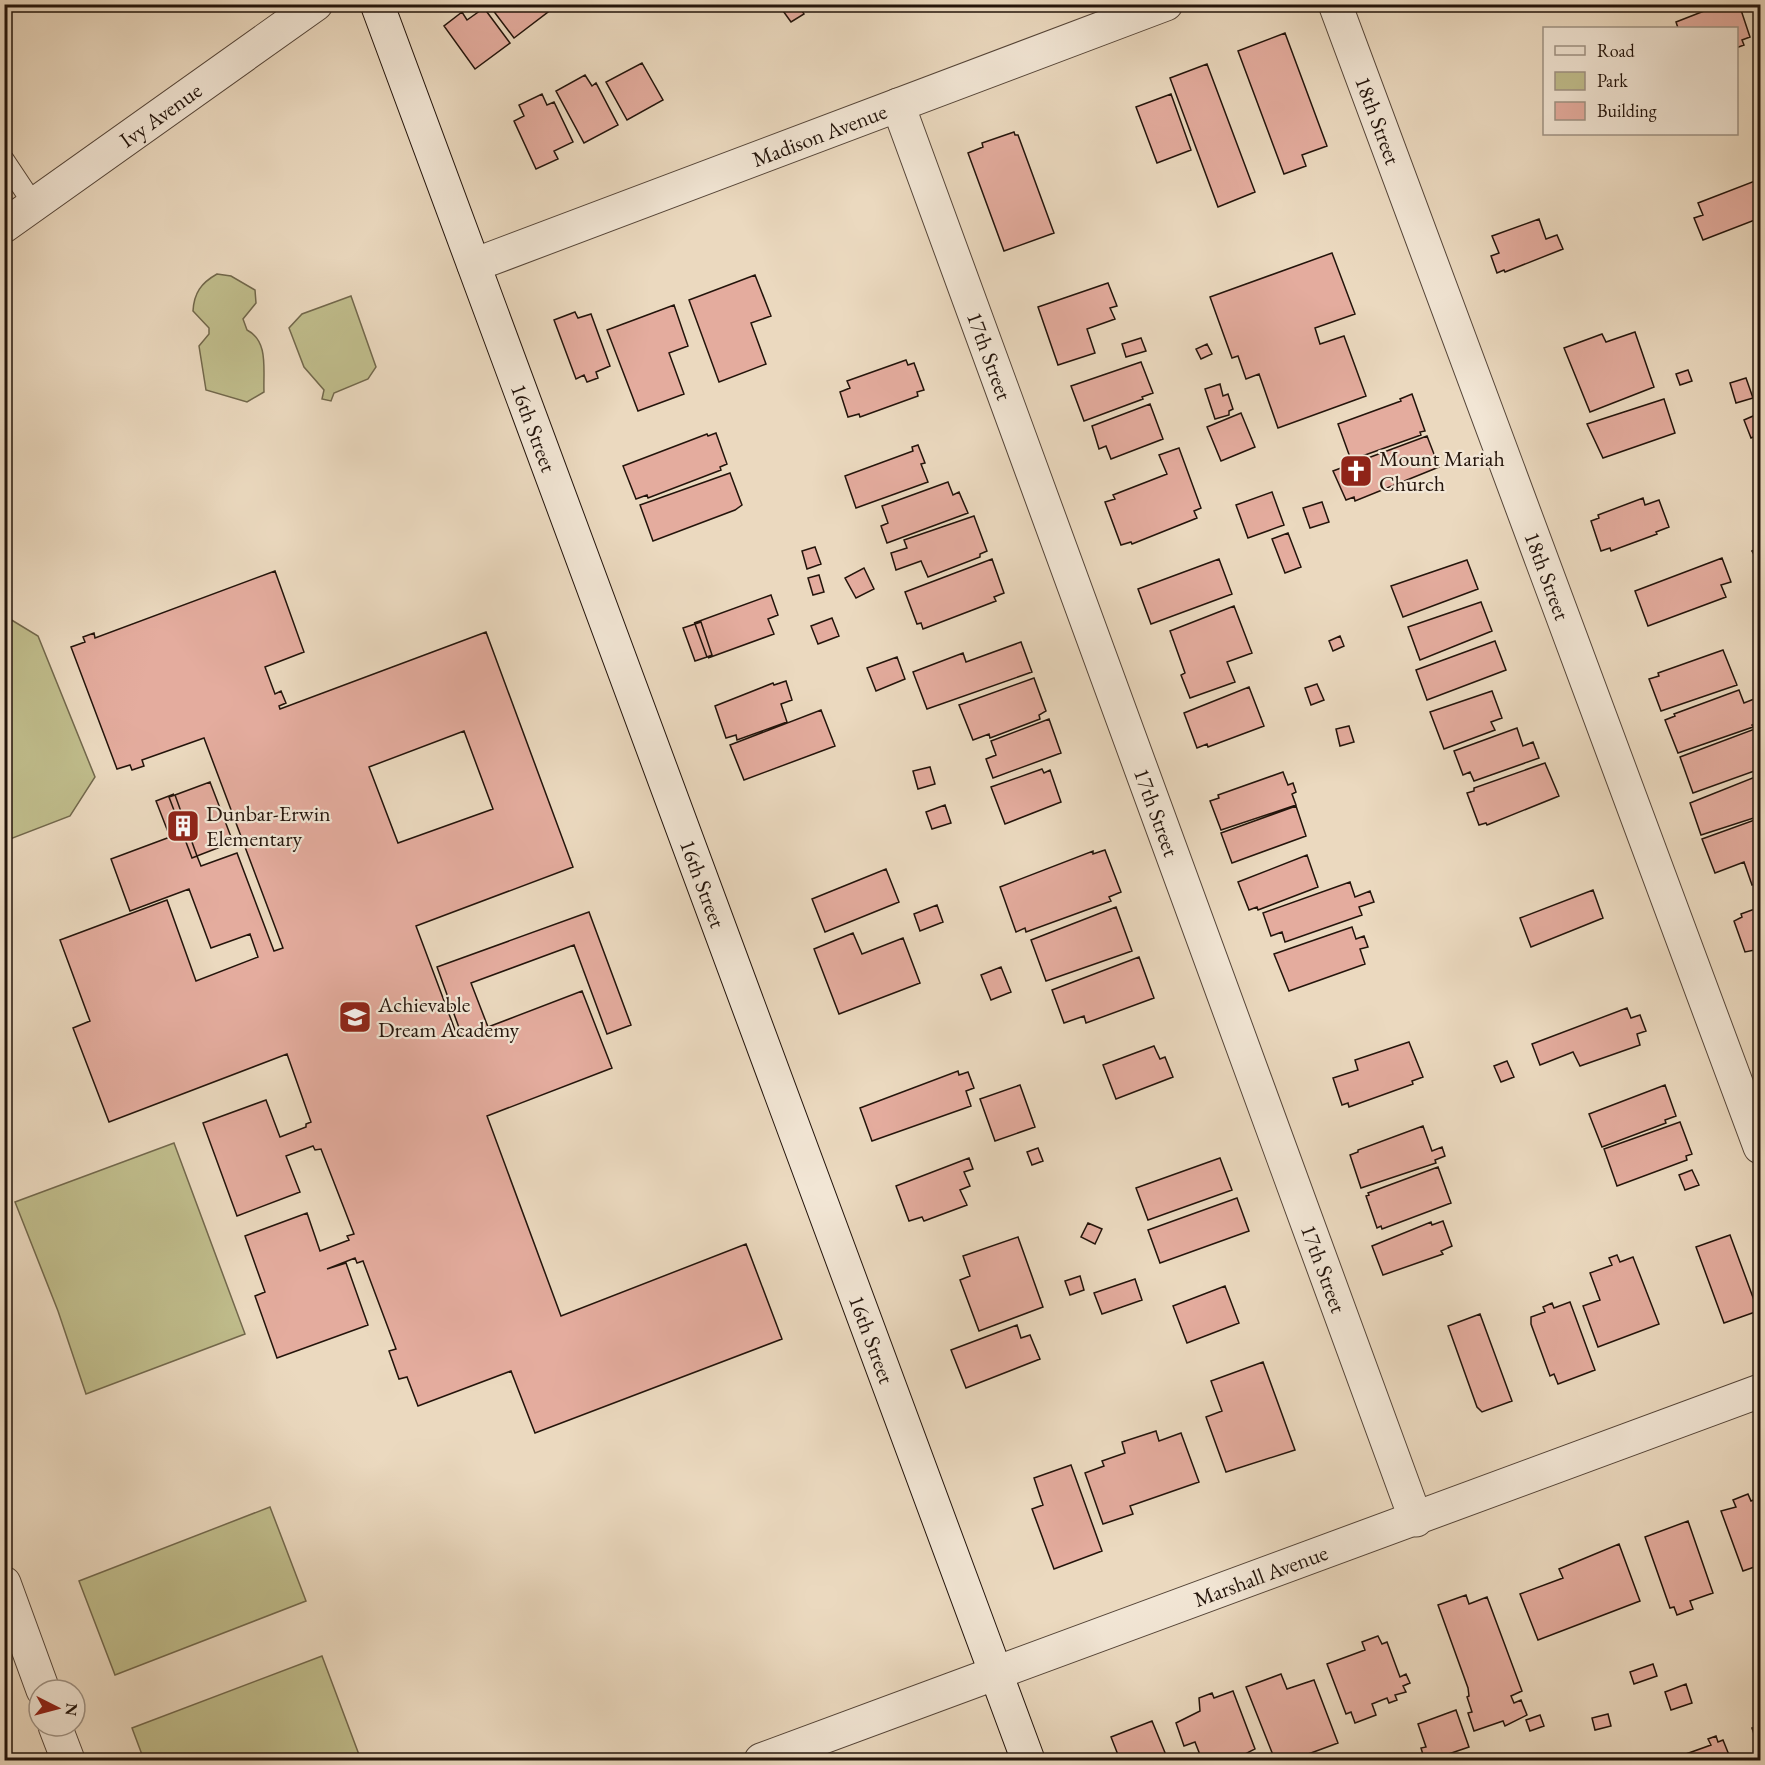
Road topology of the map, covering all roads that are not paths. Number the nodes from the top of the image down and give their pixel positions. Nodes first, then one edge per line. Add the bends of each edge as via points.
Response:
1 (316, 4) edge
2 (377, 4) edge
3 (1167, 4) edge
4 (1335, 4) edge
5 (898, 105) junction
6 (4, 160) edge
7 (34, 205) junction
8 (4, 226) edge
9 (474, 265) junction
10 (1761, 1147) edge
11 (1761, 1391) edge
12 (1416, 1520) junction
13 (4, 1583) edge
14 (996, 1673) junction
15 (38, 1678) edge
16 (59, 1738) edge
17 (68, 1761) edge
18 (761, 1761) edge
19 (1028, 1761) edge

1 - 7 street, Ivy Avenue
2 - 9 street, 16th Street
3 - 5 street, Madison Avenue
4 - 10 street, 18th Street
5 - 9 street, Madison Avenue
5 - 12 street, 17th Street
6 - 7 lane
7 - 8 street, Ivy Avenue
9 - 14 street, 16th Street
11 - 12 street, Marshall Avenue
12 - 14 street, Marshall Avenue
13 - 15 street
14 - 18 street, Marshall Avenue
14 - 19 street, 16th Street
16 - 17 street

